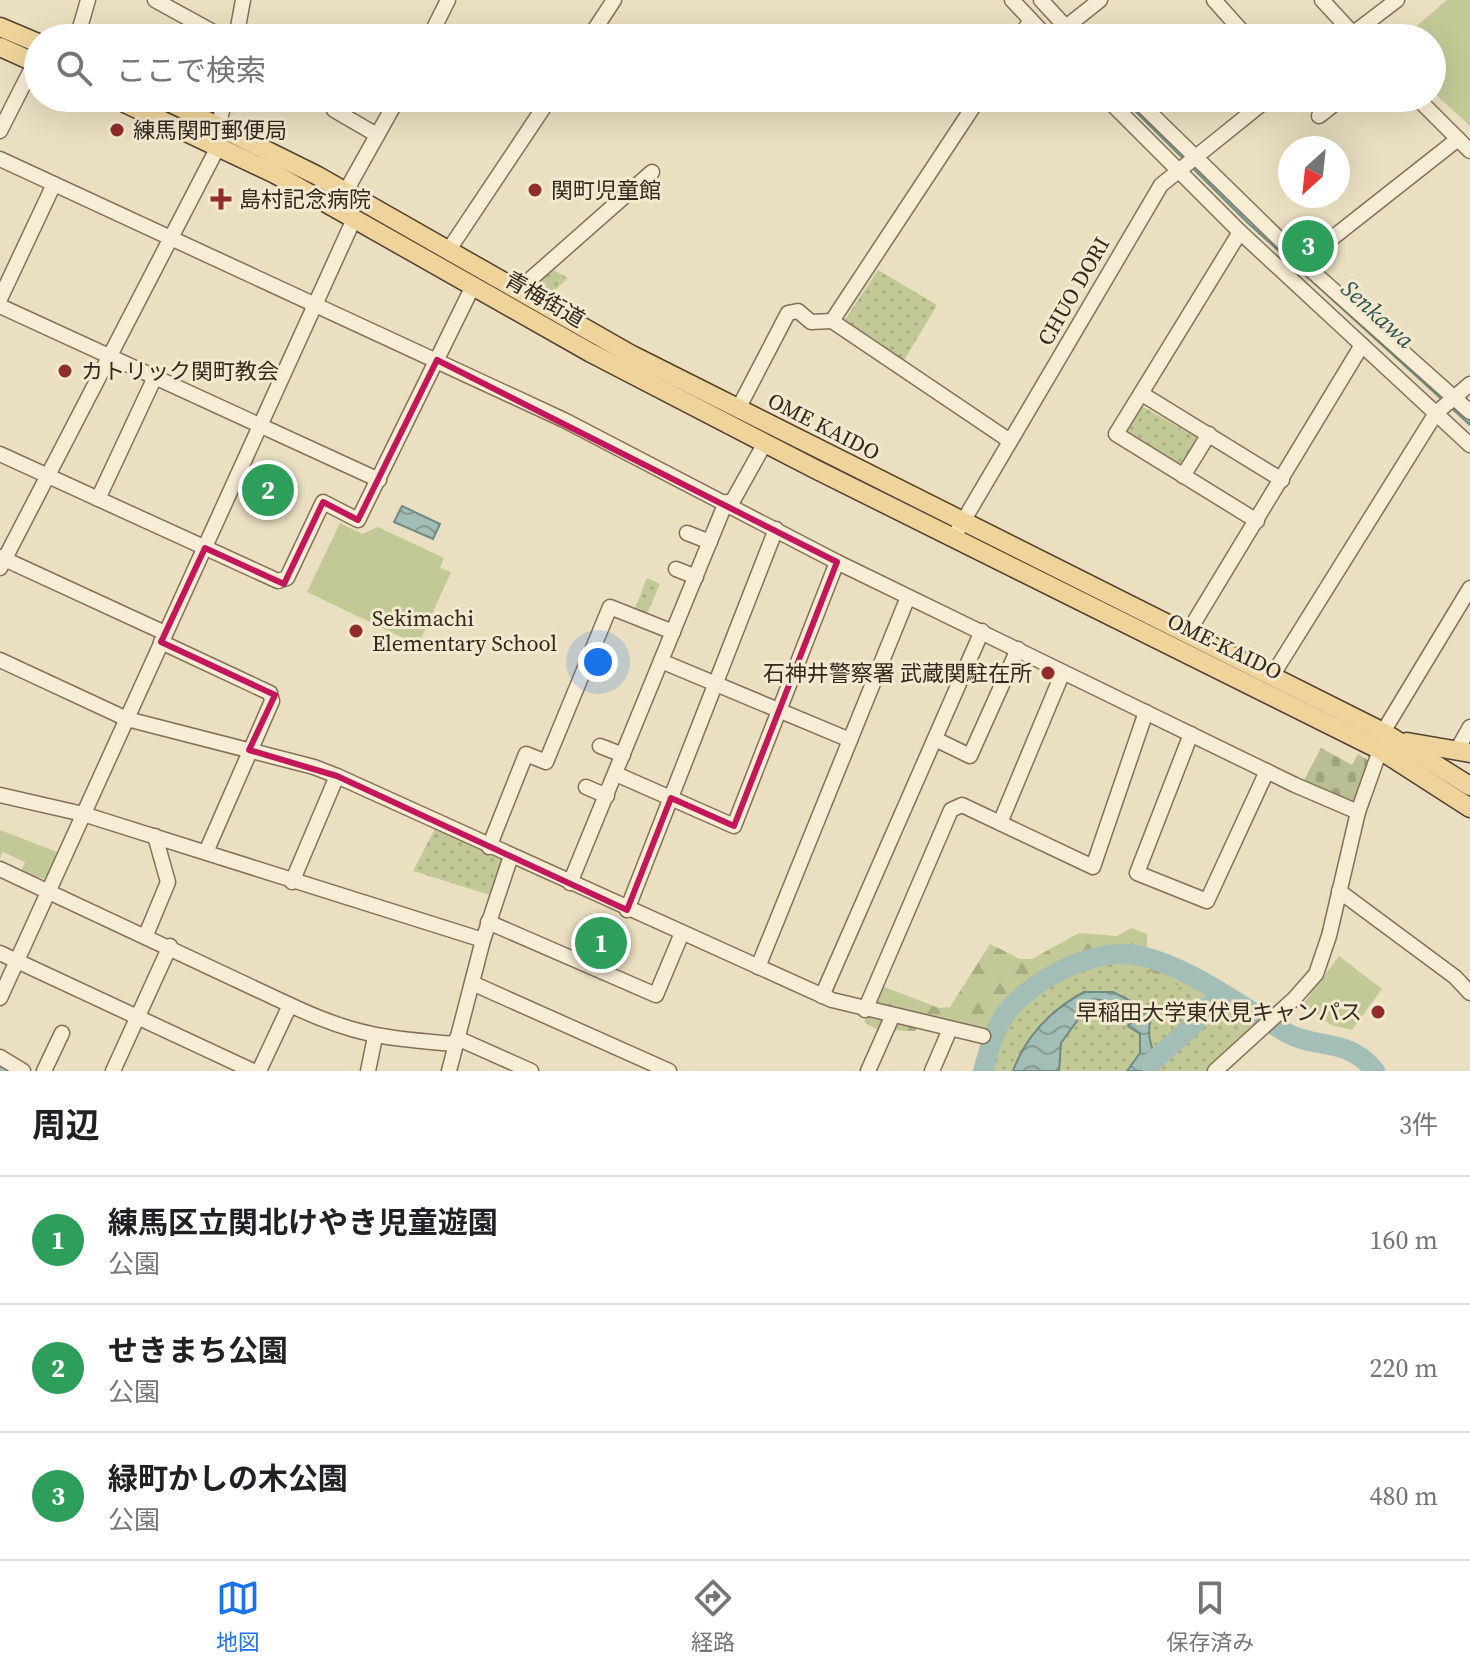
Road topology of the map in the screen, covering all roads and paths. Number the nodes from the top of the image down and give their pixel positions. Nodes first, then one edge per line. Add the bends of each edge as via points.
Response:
1 (88, 0) edge
2 (155, 0) edge
3 (243, 0) edge
4 (448, 0) edge
5 (614, 0) edge
6 (1012, 0) edge
7 (1041, 0) edge
8 (1100, 0) edge
9 (1214, 0) edge
10 (1322, 0) edge
11 (1397, 0) edge
12 (1031, 20) junction
13 (81, 24) edge
14 (199, 24) edge
15 (239, 24) edge
16 (436, 24) edge
17 (598, 24) edge
18 (1028, 24) edge
19 (1035, 24) edge
20 (1063, 24) edge
21 (1079, 24) edge
22 (1235, 24) edge
23 (1341, 24) edge
24 (1368, 24) edge
25 (0, 27) edge
26 (24, 37) edge
27 (0, 47) edge
28 (24, 56) edge
29 (24, 86) edge
30 (145, 112) edge
31 (192, 112) edge
32 (222, 112) edge
33 (337, 112) edge
34 (390, 112) edge
35 (541, 112) edge
36 (970, 112) edge
37 (1123, 112) edge
38 (1146, 112) edge
39 (1251, 112) edge
40 (1324, 112) edge
41 (1431, 112) edge
42 (1319, 116) dead end
43 (219, 124) junction
44 (0, 131) edge
45 (377, 135) junction
46 (1458, 139) junction
47 (219, 145) junction
48 (1470, 151) edge
49 (0, 159) edge
50 (1185, 164) junction
51 (652, 172) dead end
52 (54, 184) junction
53 (346, 191) junction
54 (354, 219) junction
55 (1240, 232) junction
56 (169, 237) junction
57 (1331, 239) dead end
58 (448, 251) junction
59 (473, 286) junction
60 (517, 291) junction
61 (0, 299) edge
62 (316, 304) junction
63 (0, 306) edge
64 (832, 321) junction
65 (1362, 345) junction
66 (110, 356) junction
67 (437, 360) junction
68 (155, 377) junction
69 (1470, 384) edge
70 (1142, 394) junction
71 (1446, 404) junction
72 (738, 409) junction
73 (1470, 412) edge
74 (260, 425) junction
75 (1209, 434) junction
76 (1010, 441) junction
77 (765, 443) junction
78 (1470, 445) edge
79 (0, 454) edge
80 (47, 476) junction
81 (1183, 476) junction
82 (379, 480) junction
83 (1282, 480) junction
84 (98, 499) junction
85 (728, 503) junction
86 (922, 513) junction
87 (1257, 521) junction
88 (776, 529) junction
89 (958, 531) junction
90 (687, 533) dead end
91 (710, 542) junction
92 (205, 548) junction
93 (2, 562) edge
94 (837, 562) junction
95 (676, 569) dead end
96 (696, 577) junction
97 (1470, 588) edge
98 (908, 597) junction
99 (982, 631) junction
100 (673, 632) junction
101 (1187, 634) junction
102 (163, 638) junction
103 (1018, 649) junction
104 (0, 660) edge
105 (661, 661) junction
106 (1063, 672) junction
107 (1272, 676) junction
108 (715, 684) junction
109 (778, 709) junction
110 (1146, 712) junction
111 (127, 719) junction
112 (1470, 727) edge
113 (1191, 734) junction
114 (935, 739) junction
115 (850, 740) junction
116 (1386, 740) junction
117 (600, 746) dead end
118 (249, 750) junction
119 (1464, 751) edge
120 (623, 755) junction
121 (1267, 771) junction
122 (616, 774) junction
123 (337, 776) junction
124 (1470, 786) edge
125 (586, 787) dead end
126 (0, 795) edge
127 (607, 796) junction
128 (671, 798) junction
129 (1469, 804) edge
130 (1358, 812) junction
131 (83, 814) junction
132 (1000, 823) junction
133 (155, 836) junction
134 (489, 847) junction
135 (206, 852) junction
136 (511, 856) junction
137 (0, 869) edge
138 (292, 882) junction
139 (570, 883) junction
140 (49, 891) junction
141 (1339, 891) junction
142 (627, 910) junction
143 (488, 922) junction
144 (682, 933) junction
145 (146, 935) junction
146 (483, 940) junction
147 (170, 946) junction
148 (0, 953) edge
149 (17, 961) junction
150 (758, 967) junction
151 (472, 983) junction
152 (1470, 993) edge
153 (822, 996) junction
154 (0, 998) edge
155 (290, 1005) junction
156 (865, 1010) junction
157 (892, 1017) junction
158 (137, 1018) junction
159 (950, 1029) junction
160 (62, 1033) dead end
161 (983, 1036) dead end
162 (375, 1037) junction
163 (457, 1041) junction
164 (0, 1057) edge
165 (23, 1071) edge
166 (44, 1071) edge
167 (113, 1071) edge
168 (256, 1071) edge
169 (368, 1071) edge
170 (449, 1071) edge
171 (531, 1071) edge
172 (669, 1071) edge
173 (868, 1071) edge
174 (932, 1071) edge
175 (1215, 1071) edge

1 - 13 street
2 - 14 street
3 - 15 street
4 - 16 street
5 - 17 street
6 - 12 street
7 - 20 street
8 - 21 street
9 - 22 street
10 - 23 street
11 - 24 street
12 - 18 street
12 - 19 street
25 - 26 main road
27 - 28 main road
29 - 44 street
30 - 47 main road, 青梅街道
31 - 43 main road, OME KAIDO
32 - 43 street
33 - 45 street
34 - 45 street
35 - 58 street
36 - 64 street
37 - 50 street
38 - 50 street
39 - 50 street, CHUO DORI
40 - 42 street
41 - 46 street
43 - 53 main road, OME KAIDO
45 - 53 street
46 - 48 street
46 - 57 street
47 - 54 main road, 青梅街道
47 - 56 street
49 - 52 street
50 - 55 street
50 - 71 street
50 - 76 street, CHUO DORI via 1155,194
51 - 60 street
52 - 56 street
52 - 61 street
53 - 54 street
53 - 58 main road, OME KAIDO
54 - 59 main road, 青梅街道
54 - 62 street
55 - 65 street
55 - 70 street
56 - 62 street
56 - 66 street
58 - 60 main road, OME KAIDO
59 - 67 street
59 - 77 main road, 青梅街道
60 - 72 main road, OME KAIDO
62 - 67 street
62 - 74 street
63 - 66 street
64 - 72 street via 811,322 798,311 788,313
64 - 76 street
65 - 71 street
65 - 83 street
66 - 68 street
66 - 80 street
67 - 82 street
67 - 85 street
68 - 74 street
68 - 84 street
69 - 71 street
70 - 75 street
70 - 81 street via 1116,434
71 - 73 street
71 - 78 street
71 - 107 street
72 - 86 main road, OME KAIDO
74 - 82 street
74 - 92 street
75 - 81 street
75 - 83 street
76 - 89 street, CHUO DORI
77 - 85 street
77 - 86 main road, 青梅街道
79 - 80 street
80 - 84 street
80 - 93 street
81 - 87 street
82 - 92 street via 358,520 323,502 287,578 278,581
83 - 87 street
84 - 92 street
85 - 88 street
85 - 91 street
86 - 89 main road, 青梅街道
87 - 101 street
88 - 94 street
88 - 108 street
89 - 101 main road
89 - 116 main road, OME-KAIDO
90 - 91 street
91 - 96 street
92 - 102 street
93 - 102 street
94 - 98 street
94 - 109 street
95 - 96 street
96 - 100 street
97 - 116 street
98 - 99 street
98 - 115 street
99 - 103 street
99 - 114 street
100 - 105 street
100 - 134 street via 610,607 546,762 526,754
101 - 107 main road
102 - 111 street
102 - 118 street via 270,693 272,701
103 - 106 street
103 - 114 street via 970,756
104 - 111 street
105 - 108 street
105 - 120 street
106 - 110 street
106 - 132 street
107 - 116 main road
108 - 109 street
108 - 128 street
109 - 115 street
109 - 128 street via 734,826
110 - 113 street
110 - 132 street via 1093,867
111 - 118 street
111 - 131 street
112 - 119 street
113 - 121 street
113 - 121 street via 1137,873 1207,901
114 - 153 street
115 - 150 street
116 - 119 main road
116 - 124 main road
116 - 129 main road, OME-KAIDO
116 - 130 street
117 - 120 street
118 - 123 street
118 - 135 street
120 - 122 street
121 - 130 street
122 - 127 street
122 - 128 street
123 - 134 street
123 - 138 street
125 - 127 street
126 - 131 street
127 - 139 street
128 - 142 street
130 - 141 street
131 - 133 street
131 - 140 street
132 - 156 street via 962,805 951,810
133 - 135 street
133 - 145 street via 168,882
134 - 136 street
135 - 138 street
136 - 139 street
136 - 143 street
137 - 140 street
138 - 146 street
139 - 142 street
140 - 145 street
140 - 149 street
141 - 152 street
141 - 175 street via 1316,974
142 - 144 street
143 - 144 street via 656,995
143 - 146 street
144 - 150 street
145 - 147 street
146 - 151 street
147 - 155 street
147 - 158 street
148 - 149 street
149 - 154 street
149 - 158 street
150 - 153 street
151 - 163 street
151 - 172 street
153 - 156 street
155 - 162 street
155 - 168 street
156 - 157 street
157 - 159 street
157 - 173 street
158 - 167 street
158 - 168 street
159 - 161 street
159 - 174 street
160 - 166 street
162 - 163 street
162 - 169 street
163 - 170 street
163 - 171 street
164 - 165 street

